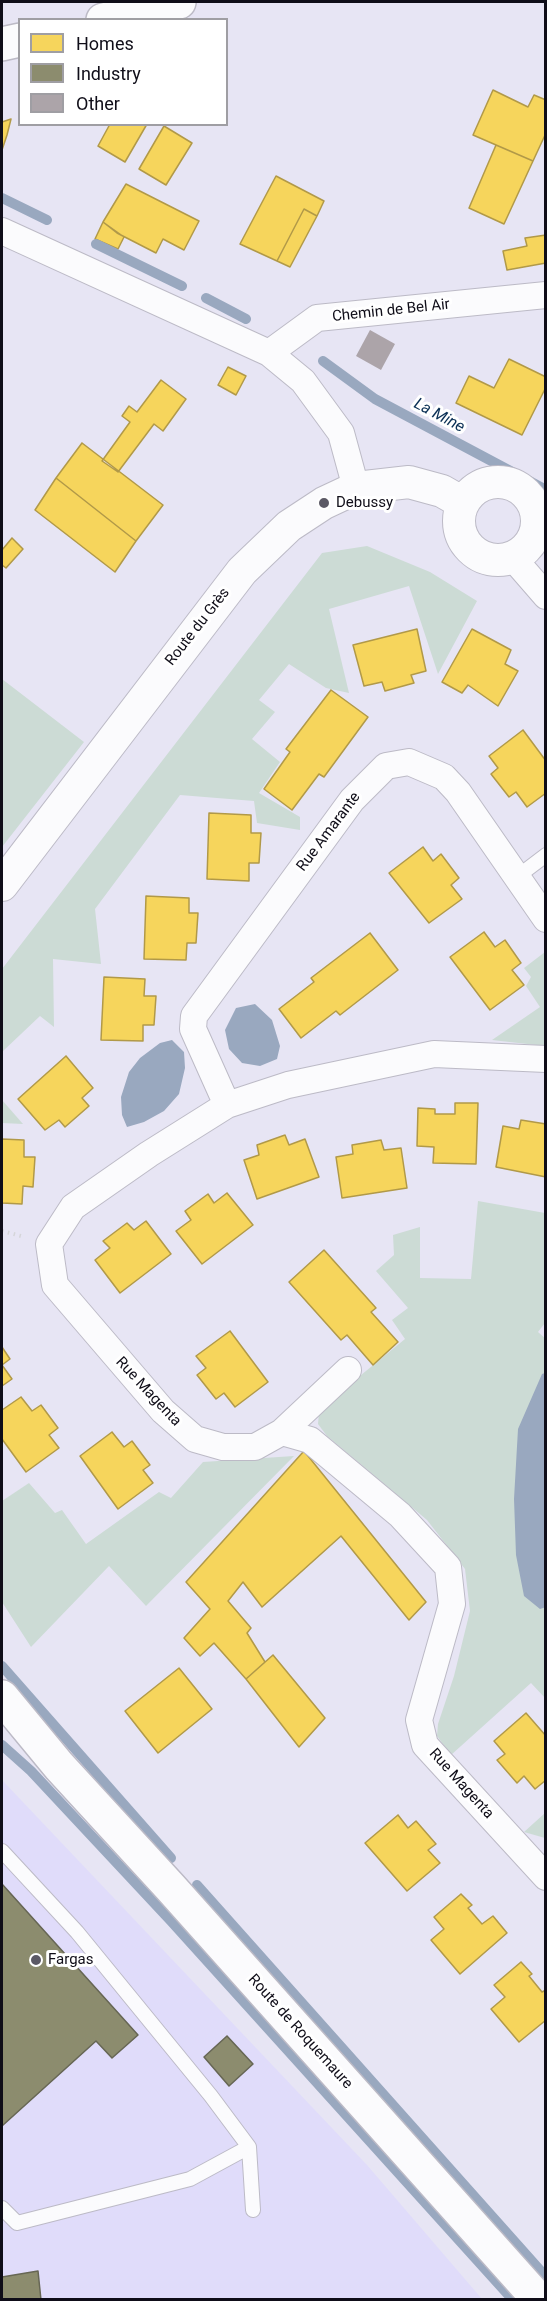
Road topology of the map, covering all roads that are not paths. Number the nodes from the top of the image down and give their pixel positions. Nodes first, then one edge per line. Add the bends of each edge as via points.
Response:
1 (179, 2) edge
2 (111, 18) edge
3 (18, 40) edge
4 (2, 44) edge
5 (2, 231) edge
6 (546, 296) edge
7 (269, 353) junction
8 (356, 488) junction
9 (463, 503) junction
10 (542, 524) edge
11 (513, 558) junction
12 (546, 596) edge
13 (546, 855) edge
14 (517, 877) junction
15 (2, 885) edge
16 (546, 919) edge
17 (546, 1059) edge
18 (227, 1105) junction
19 (348, 1370) dead end
20 (282, 1432) junction
21 (2, 1697) edge
22 (2, 1715) edge
23 (58, 1766) junction
24 (2, 1851) edge
25 (546, 1876) edge
26 (249, 2147) junction
27 (2, 2208) edge
28 (253, 2210) dead end
29 (539, 2300) edge

1 - 2 main road
3 - 4 main road
5 - 7 street
6 - 7 street, Chemin de Bel Air via 317,318
7 - 8 street via 303,381 341,433
8 - 9 street, Route du Grès via 409,482 442,491
8 - 15 street, Route du Grès via 289,526 242,571
9 - 10 street via 479,487 491,483 514,485 532,500
9 - 11 street via 459,527 469,548 489,560
10 - 11 street via 526,550
11 - 12 street
13 - 14 lane
14 - 16 street, Rue Amarante
14 - 18 street, Rue Amarante via 444,777 409,762 386,766 351,800 194,1016 193,1029
17 - 18 street, Rue Magenta via 434,1054 288,1085
18 - 20 street, Rue Magenta via 73,1207 49,1244 55,1285 163,1411 195,1439 223,1447 255,1447
19 - 20 street
20 - 25 street, Rue Magenta via 310,1440 400,1515 448,1568 452,1604 420,1720 425,1745
21 - 23 main road, Route de Roquemaure
22 - 23 main road, Route de Roquemaure
23 - 29 main road, Route de Roquemaure
24 - 26 lane via 77,1932
26 - 27 lane via 190,2179 17,2223
26 - 28 lane

